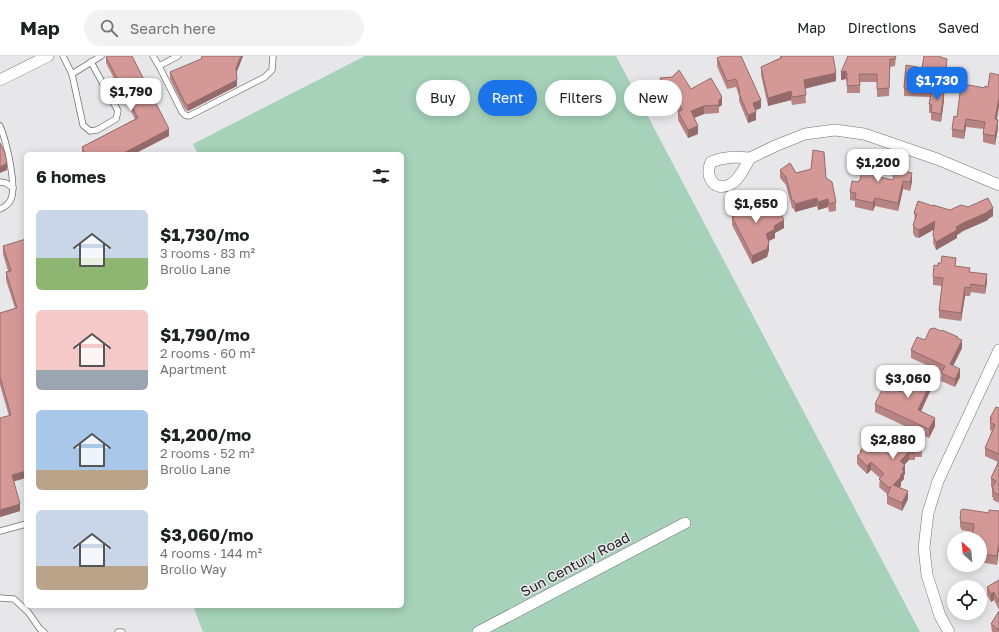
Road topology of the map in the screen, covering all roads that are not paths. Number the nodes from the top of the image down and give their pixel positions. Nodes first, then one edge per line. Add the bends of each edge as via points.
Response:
1 (48, 56) edge
2 (63, 56) edge
3 (101, 56) edge
4 (153, 56) edge
5 (178, 56) edge
6 (273, 56) edge
7 (91, 62) junction
8 (159, 66) junction
9 (72, 74) junction
10 (0, 80) edge
11 (0, 126) edge
12 (750, 158) dead end
13 (0, 182) edge
14 (999, 185) edge
15 (13, 188) junction
16 (0, 209) edge
17 (999, 350) edge
18 (685, 523) dead end
19 (24, 525) edge
20 (0, 531) edge
21 (0, 598) edge
22 (42, 631) edge
23 (33, 632) edge
24 (118, 632) edge
25 (122, 632) edge
26 (478, 632) edge
27 (949, 632) edge

1 - 10 street
2 - 9 lane
3 - 7 lane
4 - 8 lane
5 - 8 lane
6 - 8 lane via 272,70 265,77 189,116 182,112
7 - 9 lane
7 - 9 lane via 118,111 116,119 97,130 90,131 83,125
11 - 15 lane
12 - 14 street via 805,134 835,130 864,134 937,159
13 - 15 lane
15 - 16 lane via 12,198
17 - 27 street via 938,481 928,513 924,548 927,575 940,616
18 - 26 street, Sun Century Road
19 - 20 lane
21 - 22 lane via 14,599
22 - 23 lane
24 - 25 lane

